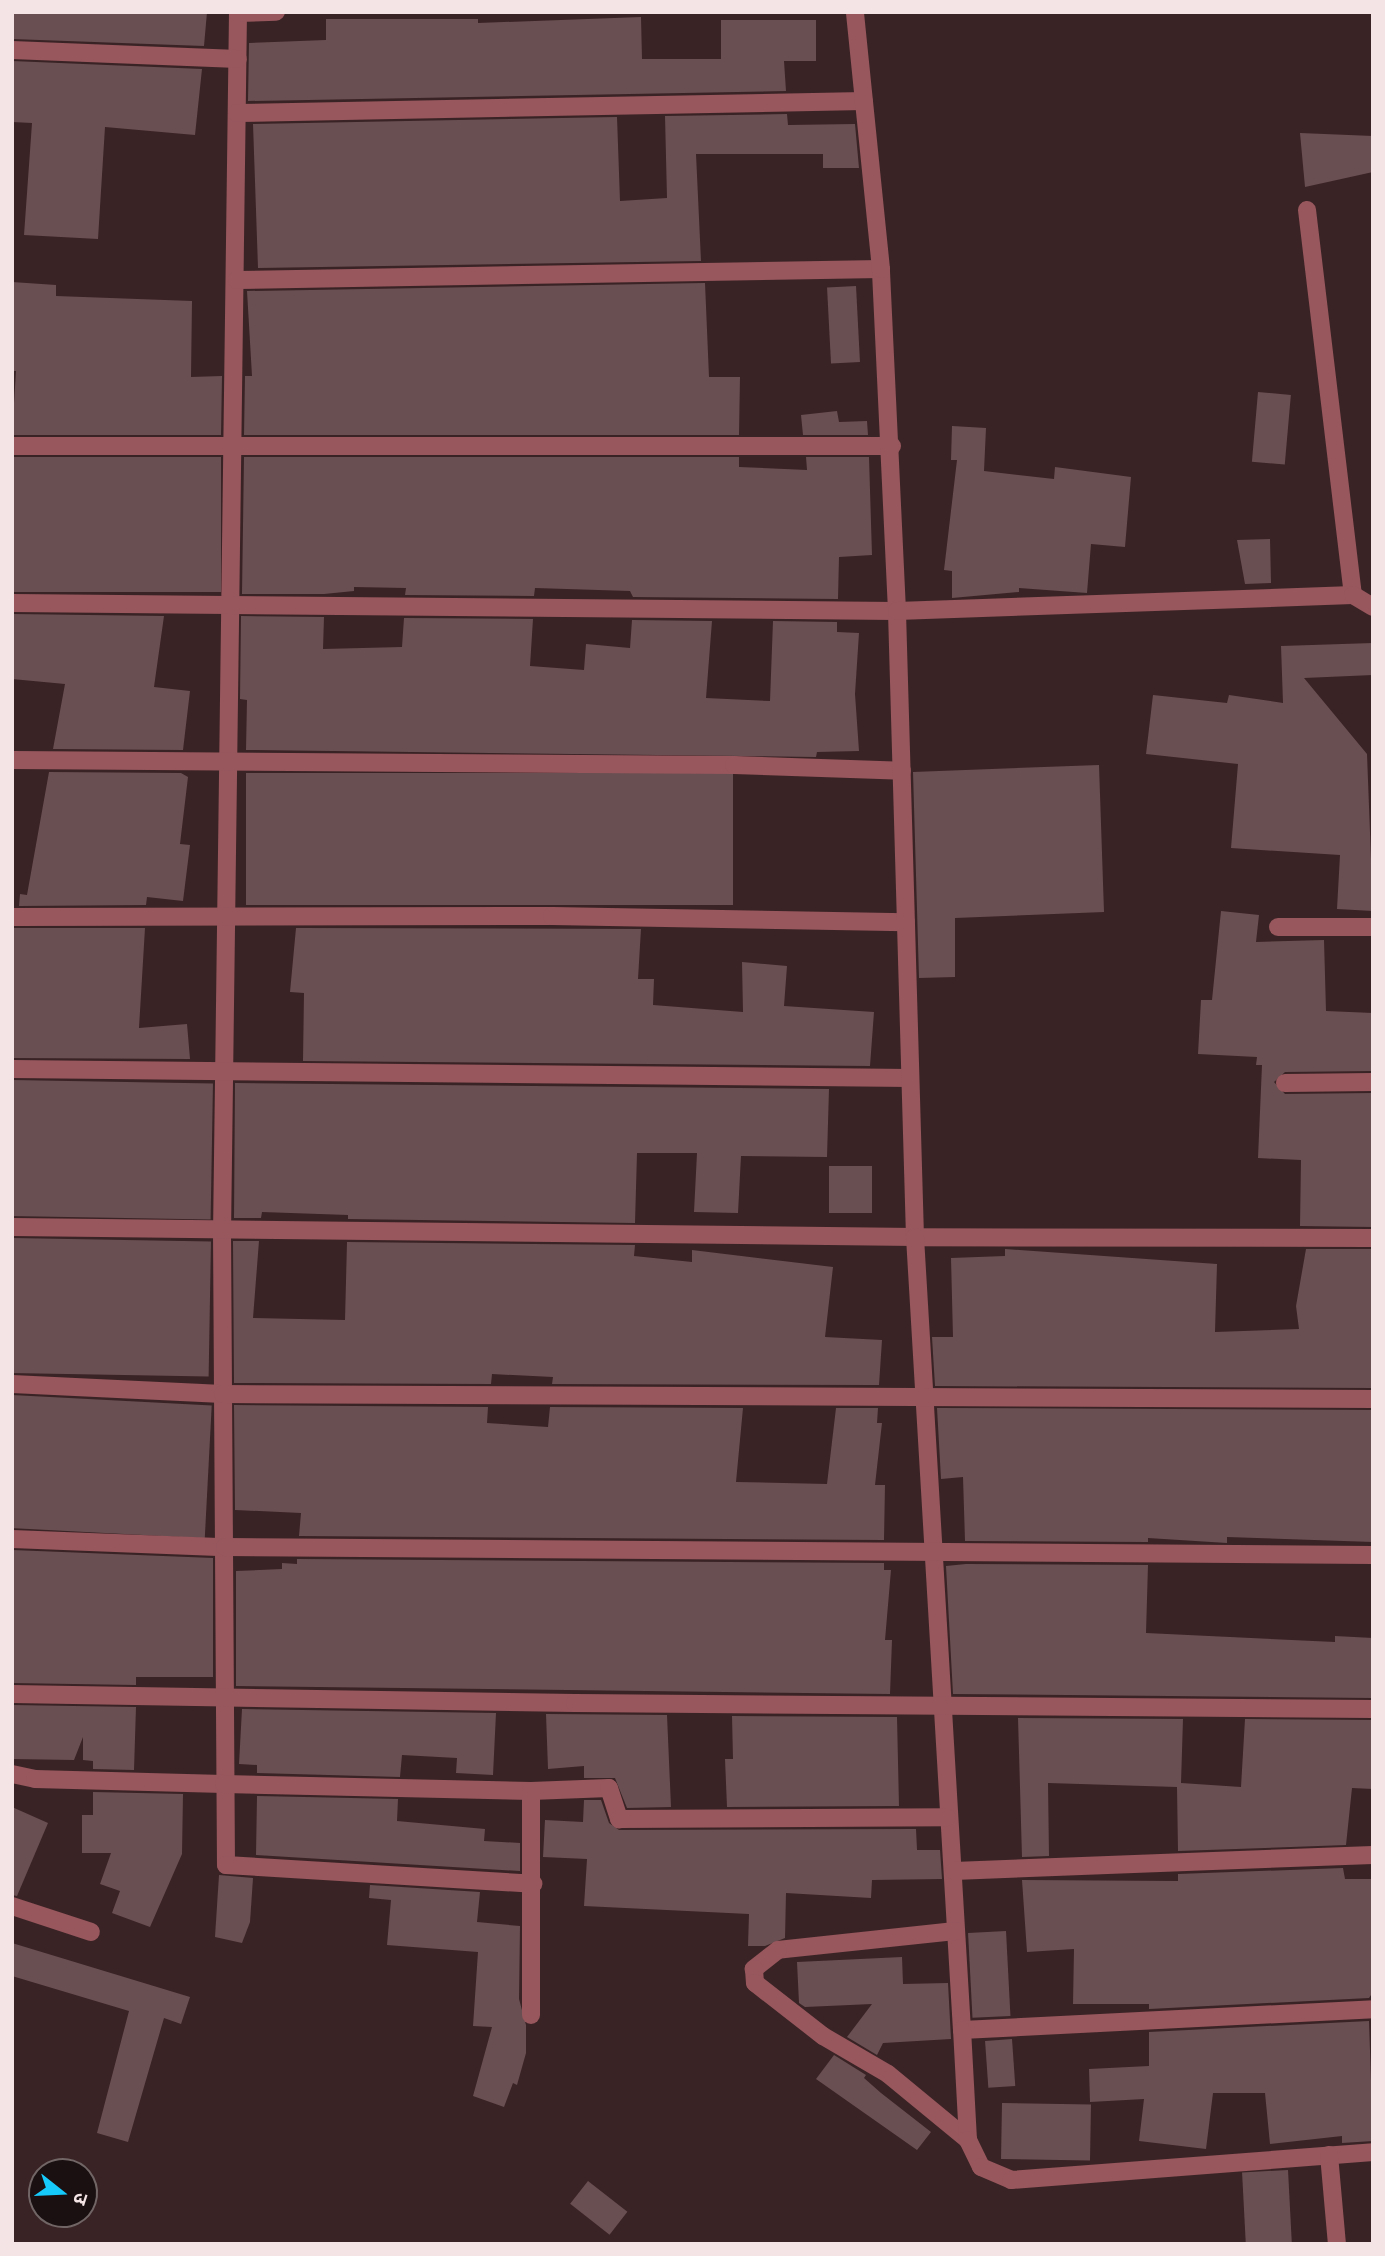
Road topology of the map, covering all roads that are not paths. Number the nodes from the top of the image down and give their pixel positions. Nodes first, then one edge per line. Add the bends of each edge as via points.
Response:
1 (276, 12) edge
2 (855, 12) edge
3 (238, 13) edge
4 (12, 50) edge
5 (239, 59) junction
6 (864, 100) junction
7 (237, 113) junction
8 (1307, 210) dead end
9 (881, 269) junction
10 (237, 280) junction
11 (12, 446) edge
12 (234, 446) junction
13 (892, 446) junction
14 (1353, 595) junction
15 (233, 602) junction
16 (12, 603) edge
17 (1373, 607) edge
18 (897, 611) junction
19 (12, 760) edge
20 (231, 761) junction
21 (902, 771) junction
22 (12, 917) edge
23 (229, 918) junction
24 (906, 922) junction
25 (1278, 927) dead end
26 (1373, 927) edge
27 (12, 1069) edge
28 (226, 1071) junction
29 (910, 1078) junction
30 (1373, 1082) edge
31 (1285, 1083) dead end
32 (12, 1227) edge
33 (222, 1232) junction
34 (915, 1237) junction
35 (1373, 1238) edge
36 (12, 1384) edge
37 (223, 1394) junction
38 (924, 1397) junction
39 (1373, 1399) edge
40 (12, 1539) edge
41 (225, 1547) junction
42 (932, 1550) junction
43 (1373, 1555) edge
44 (12, 1694) edge
45 (225, 1697) junction
46 (941, 1703) junction
47 (1373, 1709) edge
48 (12, 1774) edge
49 (224, 1784) junction
50 (531, 1791) junction
51 (947, 1817) junction
52 (1373, 1855) edge
53 (954, 1871) junction
54 (533, 1884) junction
55 (12, 1906) edge
56 (955, 1931) junction
57 (91, 1932) dead end
58 (1373, 2009) edge
59 (531, 2014) dead end
60 (962, 2030) junction
61 (968, 2140) junction
62 (1373, 2152) edge
63 (1329, 2155) junction
64 (1337, 2244) edge

1 - 3 street
2 - 6 street
3 - 5 street
4 - 5 street
5 - 7 street
6 - 7 street
6 - 9 street
7 - 10 street
8 - 14 street
9 - 10 street
9 - 13 street
10 - 12 street
11 - 12 street
12 - 13 street
12 - 15 street
13 - 18 street
14 - 17 street
14 - 18 street
15 - 16 street
15 - 18 street
15 - 20 street
18 - 21 street
19 - 20 street
20 - 21 street
20 - 23 street
21 - 24 street
22 - 23 street
23 - 24 street
23 - 28 street
24 - 29 street
25 - 26 street
27 - 28 street
28 - 29 street
28 - 33 street
29 - 34 street
30 - 31 street
32 - 33 street
33 - 34 street
33 - 37 street
34 - 35 street
34 - 38 street
36 - 37 street
37 - 38 street
37 - 41 street
38 - 39 street
38 - 42 street
40 - 41 street
41 - 42 street
41 - 45 street
42 - 43 street
42 - 46 street
44 - 45 street
45 - 46 street
45 - 49 street
46 - 47 street
46 - 51 street
48 - 49 street via 35,1779
49 - 50 street
49 - 54 street via 226,1865
50 - 51 street via 609,1788 619,1819
50 - 54 street
51 - 53 street
52 - 53 street
53 - 56 street
54 - 59 street
55 - 57 street
56 - 60 street
56 - 61 street via 778,1950 754,1969 755,1983 823,2036 888,2074
58 - 60 street
60 - 61 street
61 - 63 street via 981,2167 1011,2180
62 - 63 street
63 - 64 street

